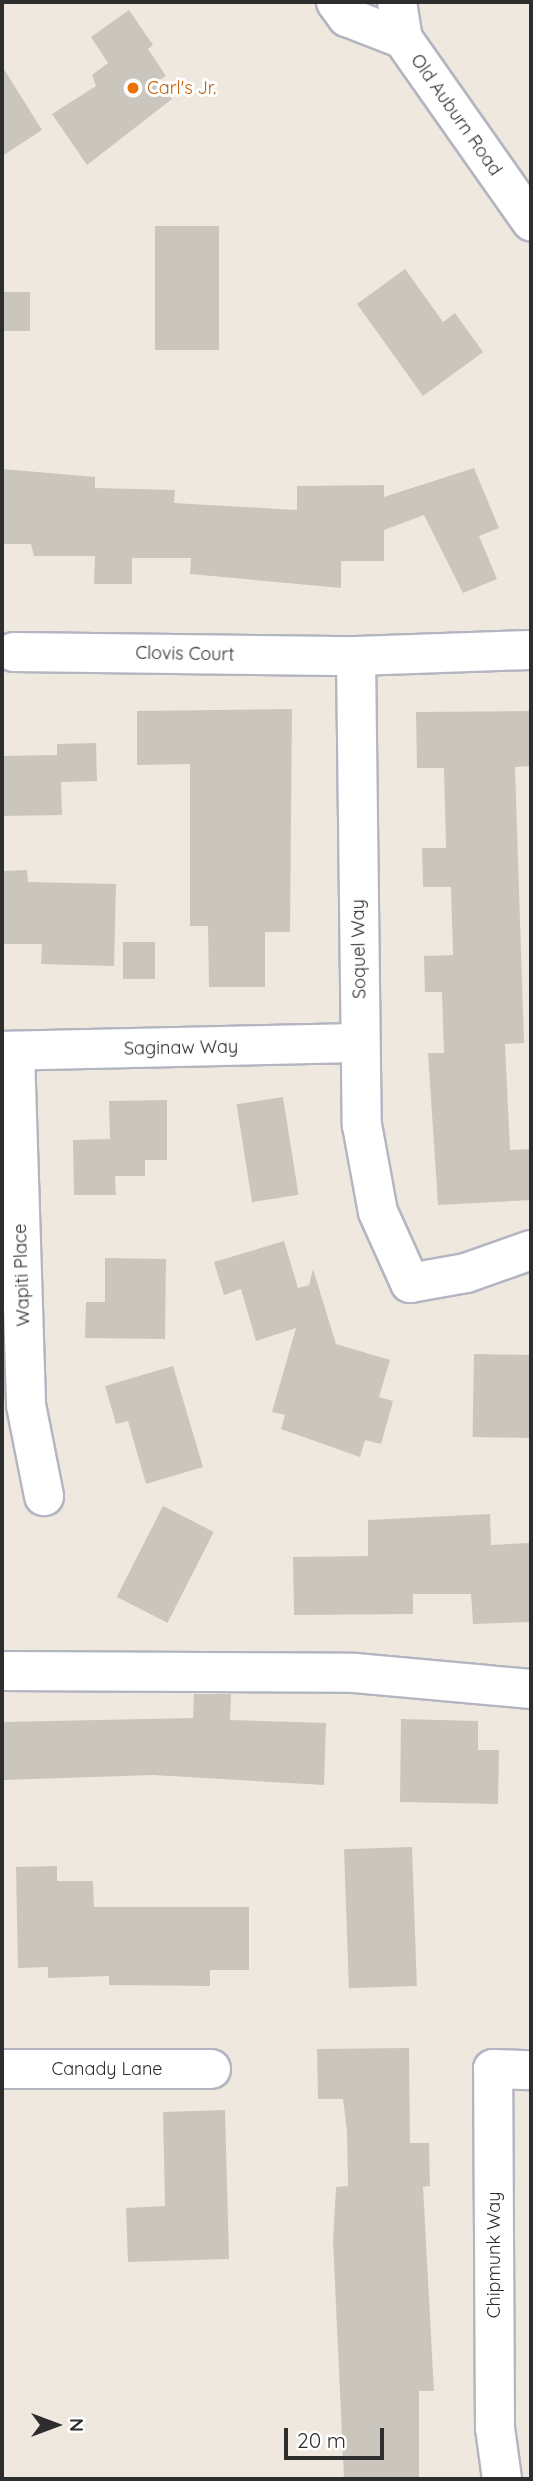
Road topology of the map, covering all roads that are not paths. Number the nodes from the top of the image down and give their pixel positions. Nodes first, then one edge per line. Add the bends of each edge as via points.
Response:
1 (335, 2) edge
2 (397, 2) edge
3 (403, 39) junction
4 (531, 221) edge
5 (531, 650) edge
6 (14, 652) dead end
7 (356, 656) junction
8 (360, 1043) junction
9 (8, 1052) edge
10 (531, 1250) edge
11 (44, 1496) dead end
12 (2, 1671) edge
13 (531, 1689) edge
14 (2, 2069) edge
15 (211, 2069) dead end
16 (531, 2070) edge
17 (502, 2479) edge

1 - 3 street, Old Auburn Road via 347,17
2 - 3 street
3 - 4 street, Old Auburn Road
5 - 7 street
6 - 7 street, Clovis Court
7 - 8 street, Soquel Way
8 - 9 street, Saginaw Way
8 - 10 street, Soquel Way via 369,1173 390,1245 410,1283 466,1273
9 - 11 street, Wapiti Place via 26,1405
12 - 13 street via 355,1673
14 - 15 street, Canady Lane
16 - 17 street, Chipmunk Way via 493,2069 495,2428

